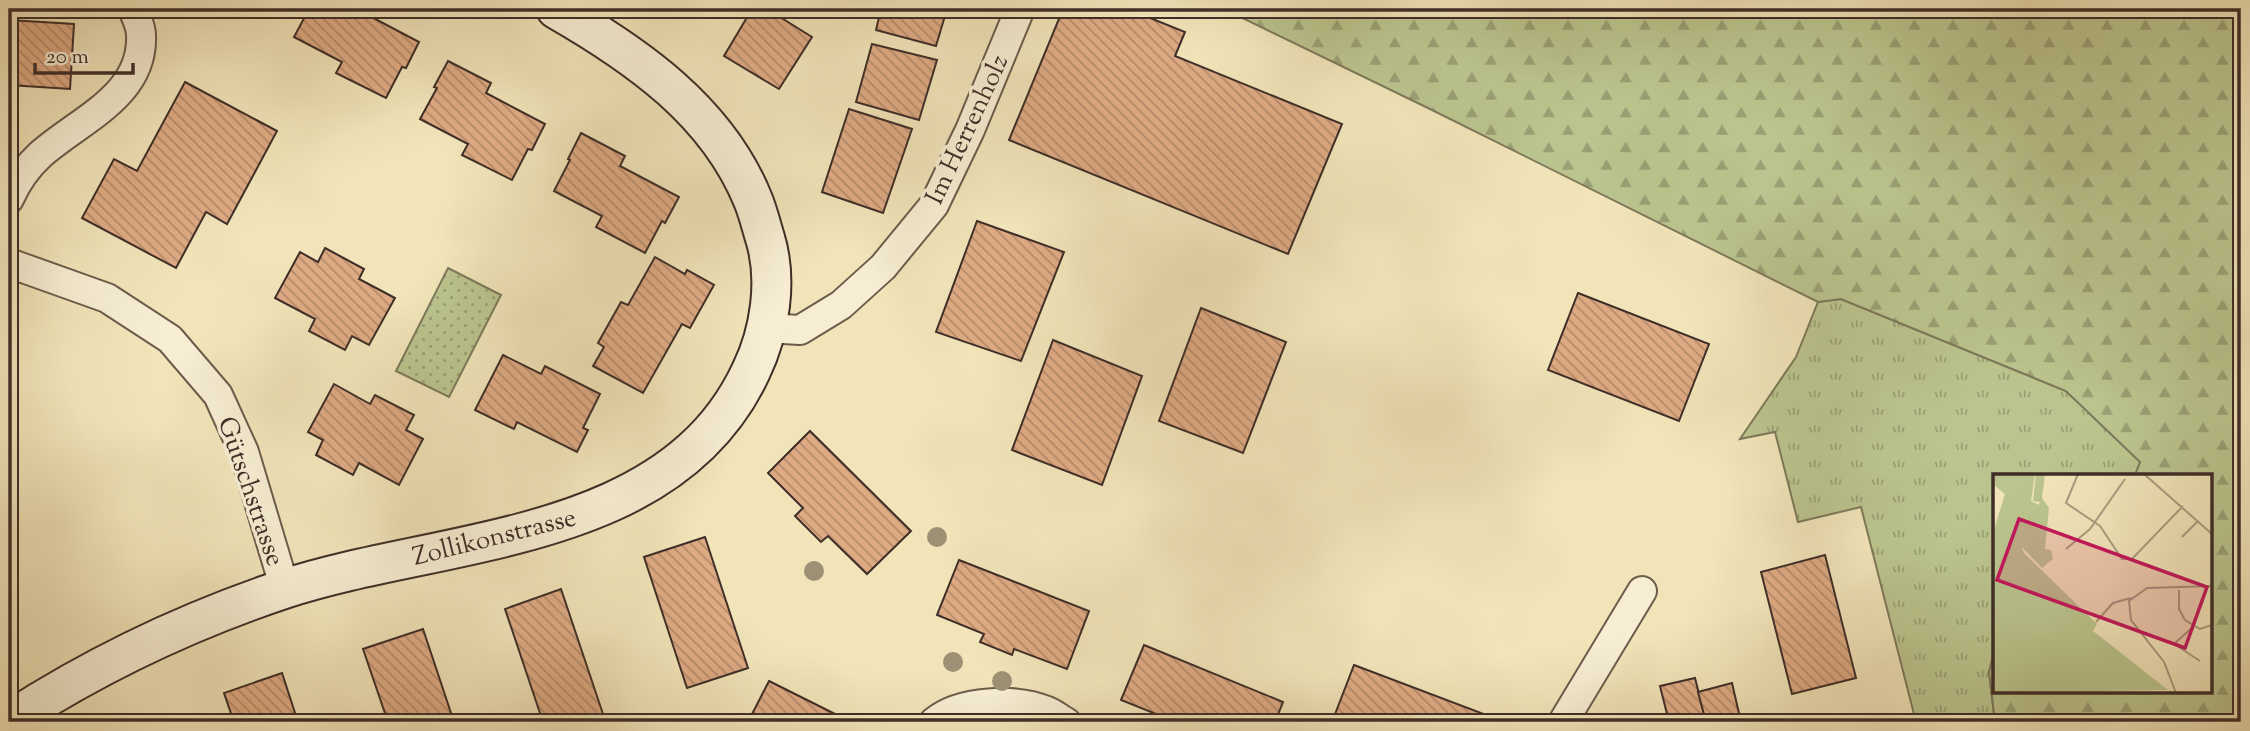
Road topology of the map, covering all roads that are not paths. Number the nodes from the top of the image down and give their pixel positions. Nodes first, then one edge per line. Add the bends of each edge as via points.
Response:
1 (133, 9) edge
2 (556, 9) edge
3 (1020, 9) edge
4 (9, 199) edge
5 (9, 263) edge
6 (766, 328) junction
7 (285, 589) junction
8 (1642, 591) dead end
9 (9, 721) edge
10 (934, 722) edge
11 (1066, 722) edge
12 (1563, 722) edge

1 - 4 street via 142,33 130,80 116,97 39,156
2 - 6 main road, Zollikonstrasse via 651,70 699,116 736,165 769,252
3 - 6 street, Im Herrenholz via 934,205 883,267 841,305 800,330
5 - 7 street, Gütschstrasse via 107,298 170,339 218,395 244,452
6 - 7 main road, Zollikonstrasse via 755,363 729,409 679,461 629,494 554,525
7 - 9 main road, Zollikonstrasse via 100,667
8 - 12 street
10 - 11 street via 974,705 1008,703 1046,710

